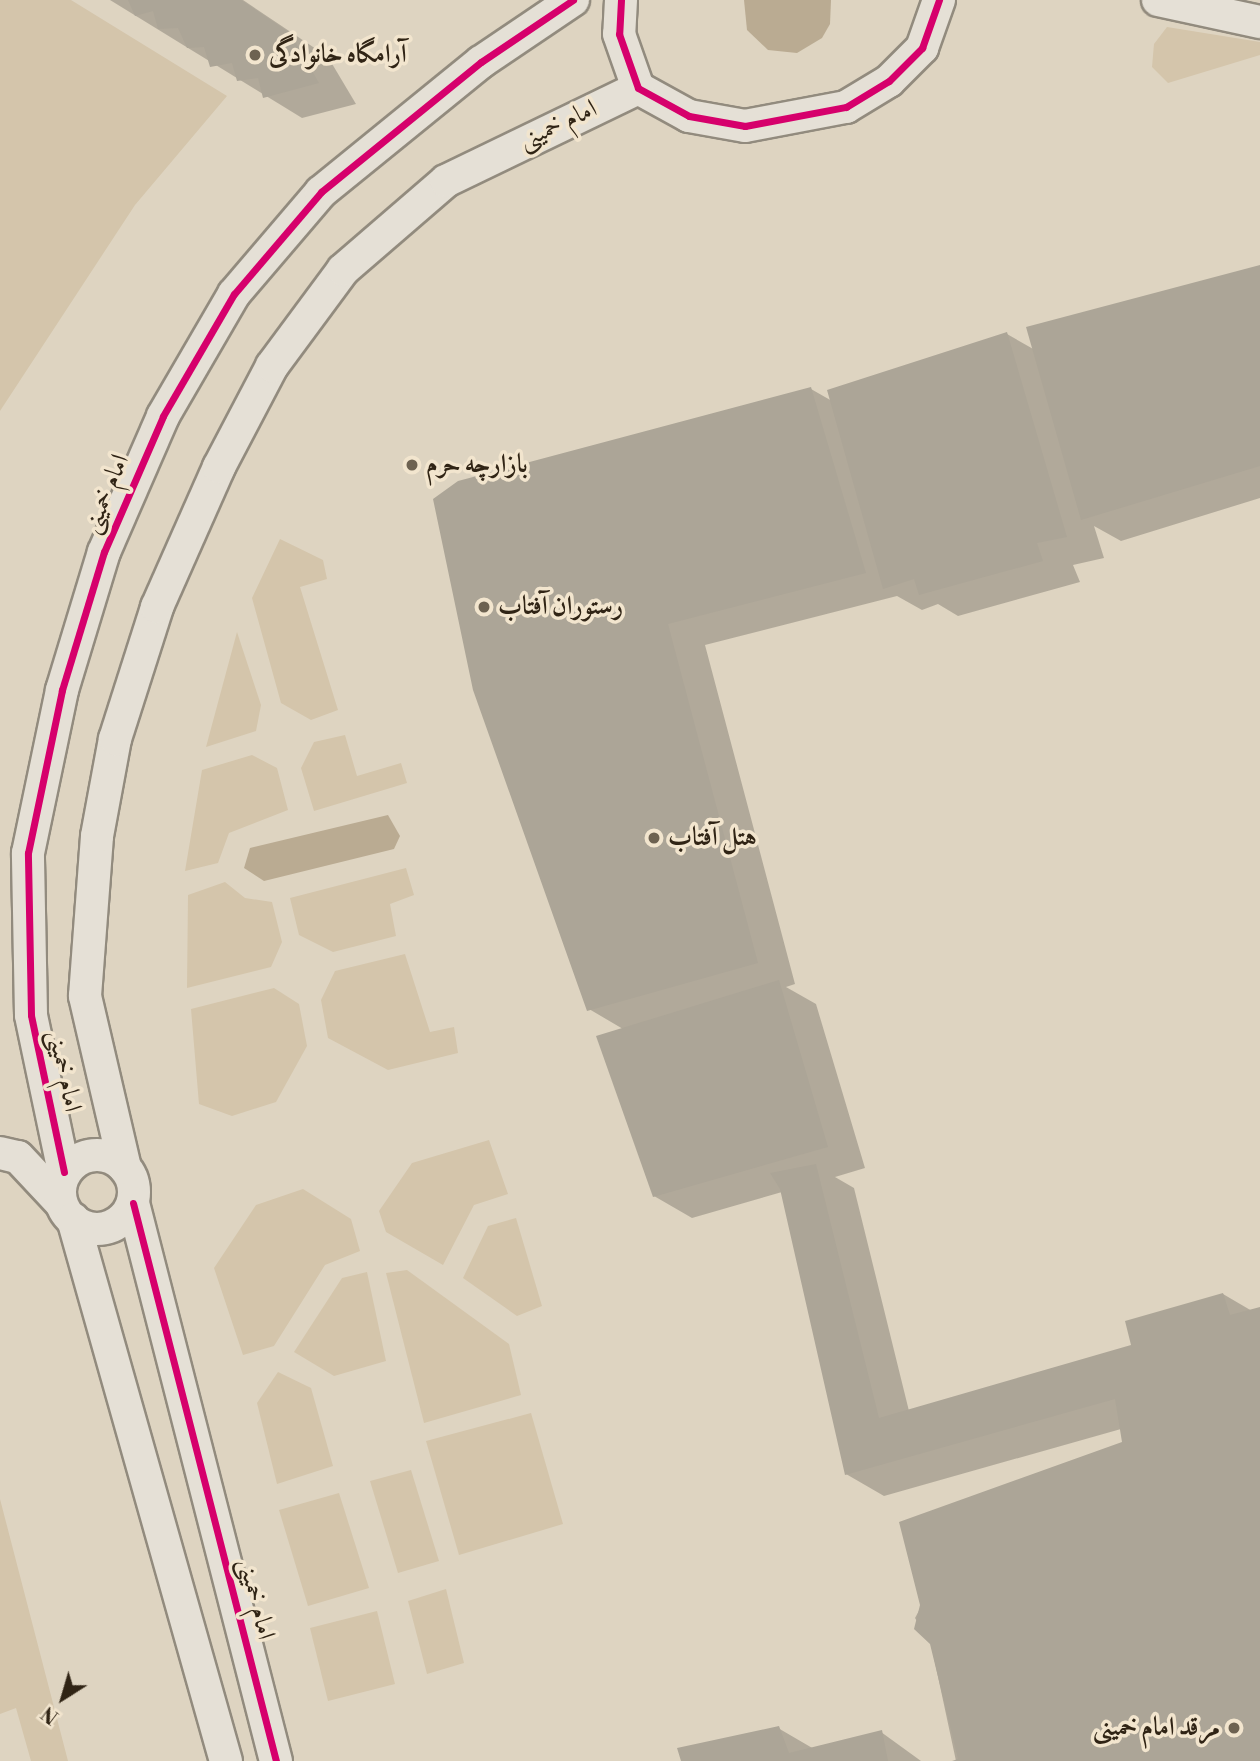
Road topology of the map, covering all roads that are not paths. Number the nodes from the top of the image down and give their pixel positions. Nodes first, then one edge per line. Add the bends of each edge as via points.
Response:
1 (573, 0) edge
2 (621, 0) edge
3 (939, 0) edge
4 (1158, 0) edge
5 (1260, 22) edge
6 (638, 89) junction
7 (0, 1153) edge
8 (125, 1168) junction
9 (64, 1172) junction
10 (133, 1203) junction
11 (67, 1211) junction
12 (226, 1761) edge
13 (276, 1761) edge

1 - 9 street, امام خمینی via 481,62 321,192 234,294 163,416 104,552 62,690 28,853 31,1015
2 - 6 street via 619,34
3 - 6 street via 922,48 889,81 846,107 745,126 689,116
4 - 5 street
6 - 8 street, امام خمینی via 446,181 343,270 272,366 219,467 157,607 115,739 97,836 85,996
7 - 11 street via 19,1157
8 - 9 street via 95,1155
8 - 10 street
9 - 11 street
10 - 11 street via 108,1228 83,1227
10 - 13 street, امام خمینی
11 - 12 street

